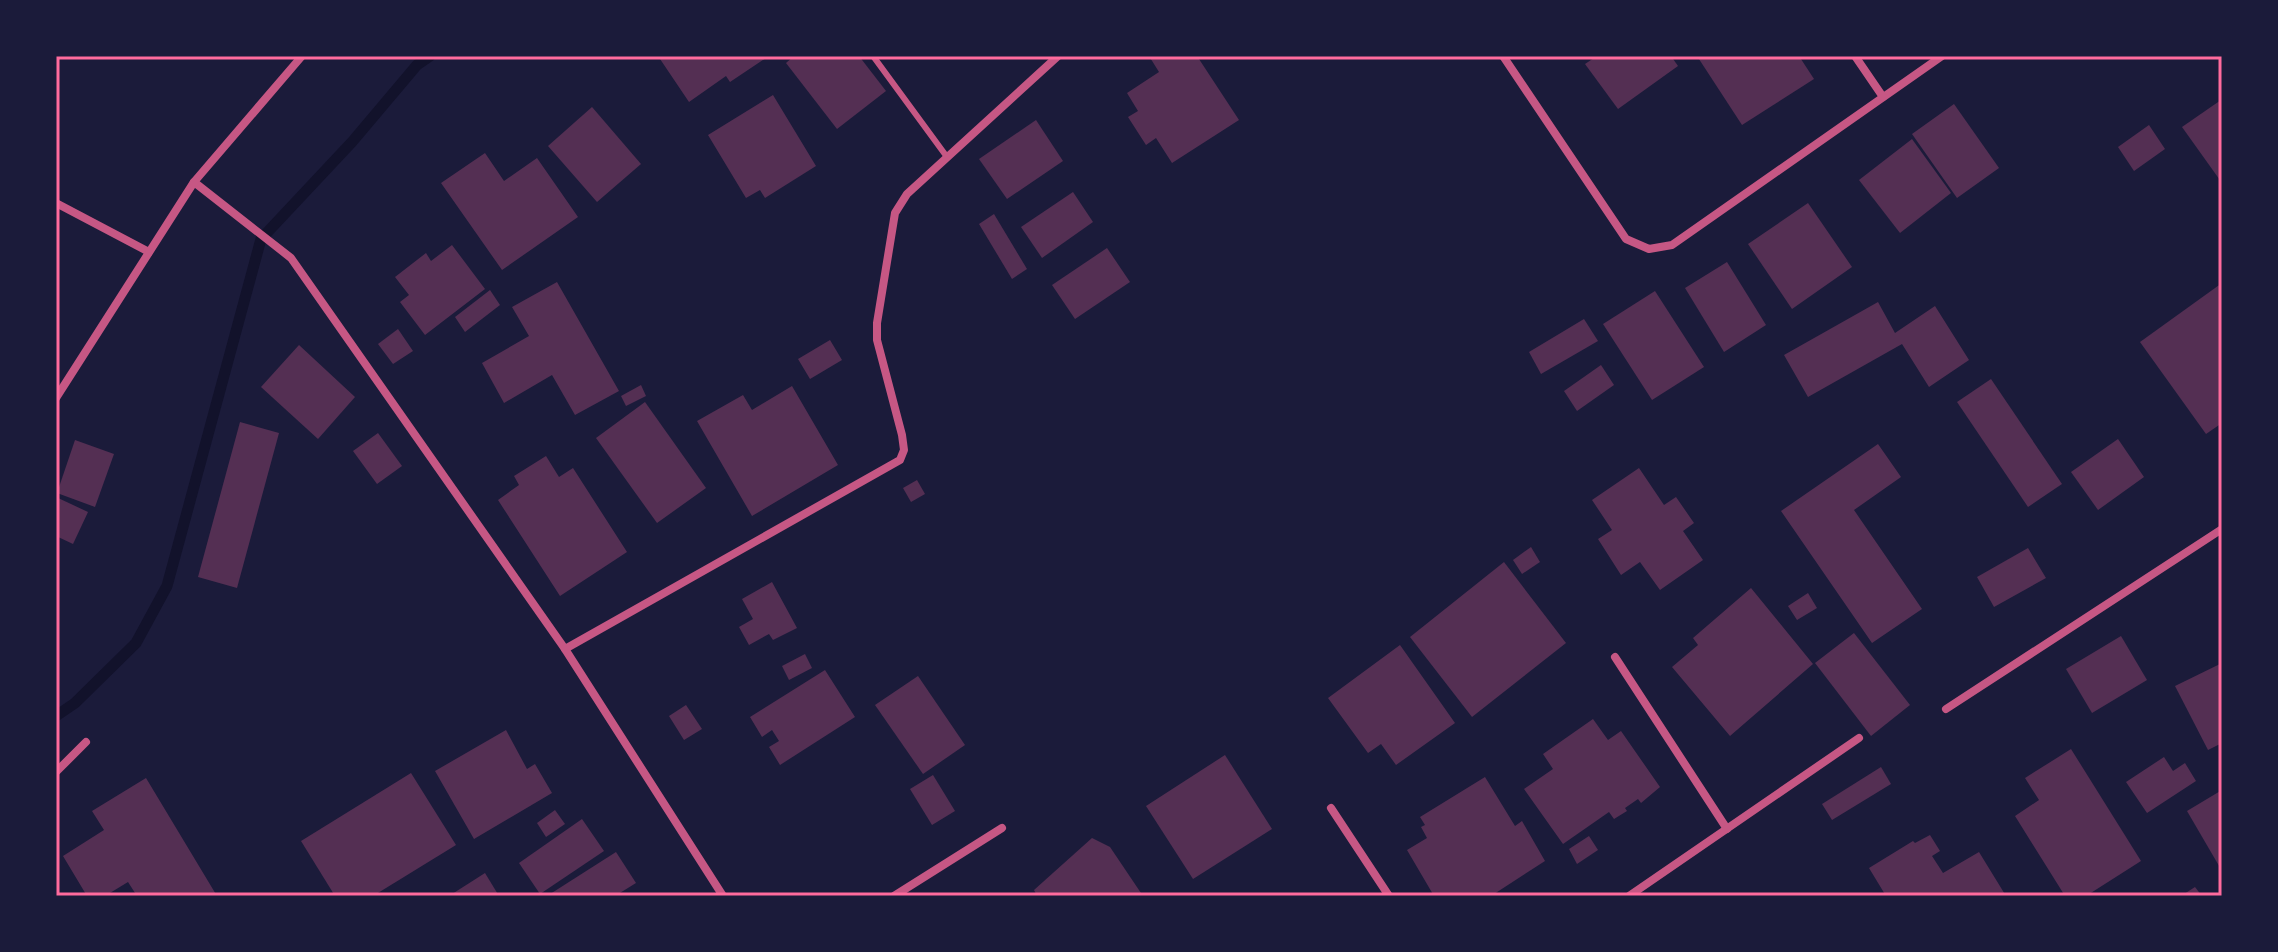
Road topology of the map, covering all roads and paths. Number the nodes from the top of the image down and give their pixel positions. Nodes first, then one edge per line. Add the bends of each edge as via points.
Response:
1 (302, 56) edge
2 (873, 56) edge
3 (1058, 56) edge
4 (1503, 56) edge
5 (1855, 56) edge
6 (1942, 56) edge
7 (1883, 97) junction
8 (947, 157) junction
9 (194, 182) junction
10 (56, 203) edge
11 (149, 252) junction
12 (56, 398) edge
13 (2222, 529) edge
14 (565, 649) junction
15 (1615, 657) dead end
16 (1946, 709) dead end
17 (1859, 738) dead end
18 (86, 742) dead end
19 (56, 772) edge
20 (1331, 808) dead end
21 (1002, 828) dead end
22 (1727, 829) junction
23 (723, 896) edge
24 (894, 896) edge
25 (1389, 896) edge
26 (1629, 896) edge

1 - 9 street
2 - 8 lane
3 - 8 street
4 - 7 street via 1626,239 1649,249 1672,245
5 - 7 street
6 - 7 street
8 - 14 street via 907,194 895,213 879,300 877,340 902,435 900,460
9 - 11 street
9 - 14 street via 291,258
10 - 11 street
11 - 12 street
13 - 16 street
14 - 23 street
15 - 22 street
17 - 22 street
18 - 19 street
20 - 25 street
21 - 24 street
22 - 26 street

